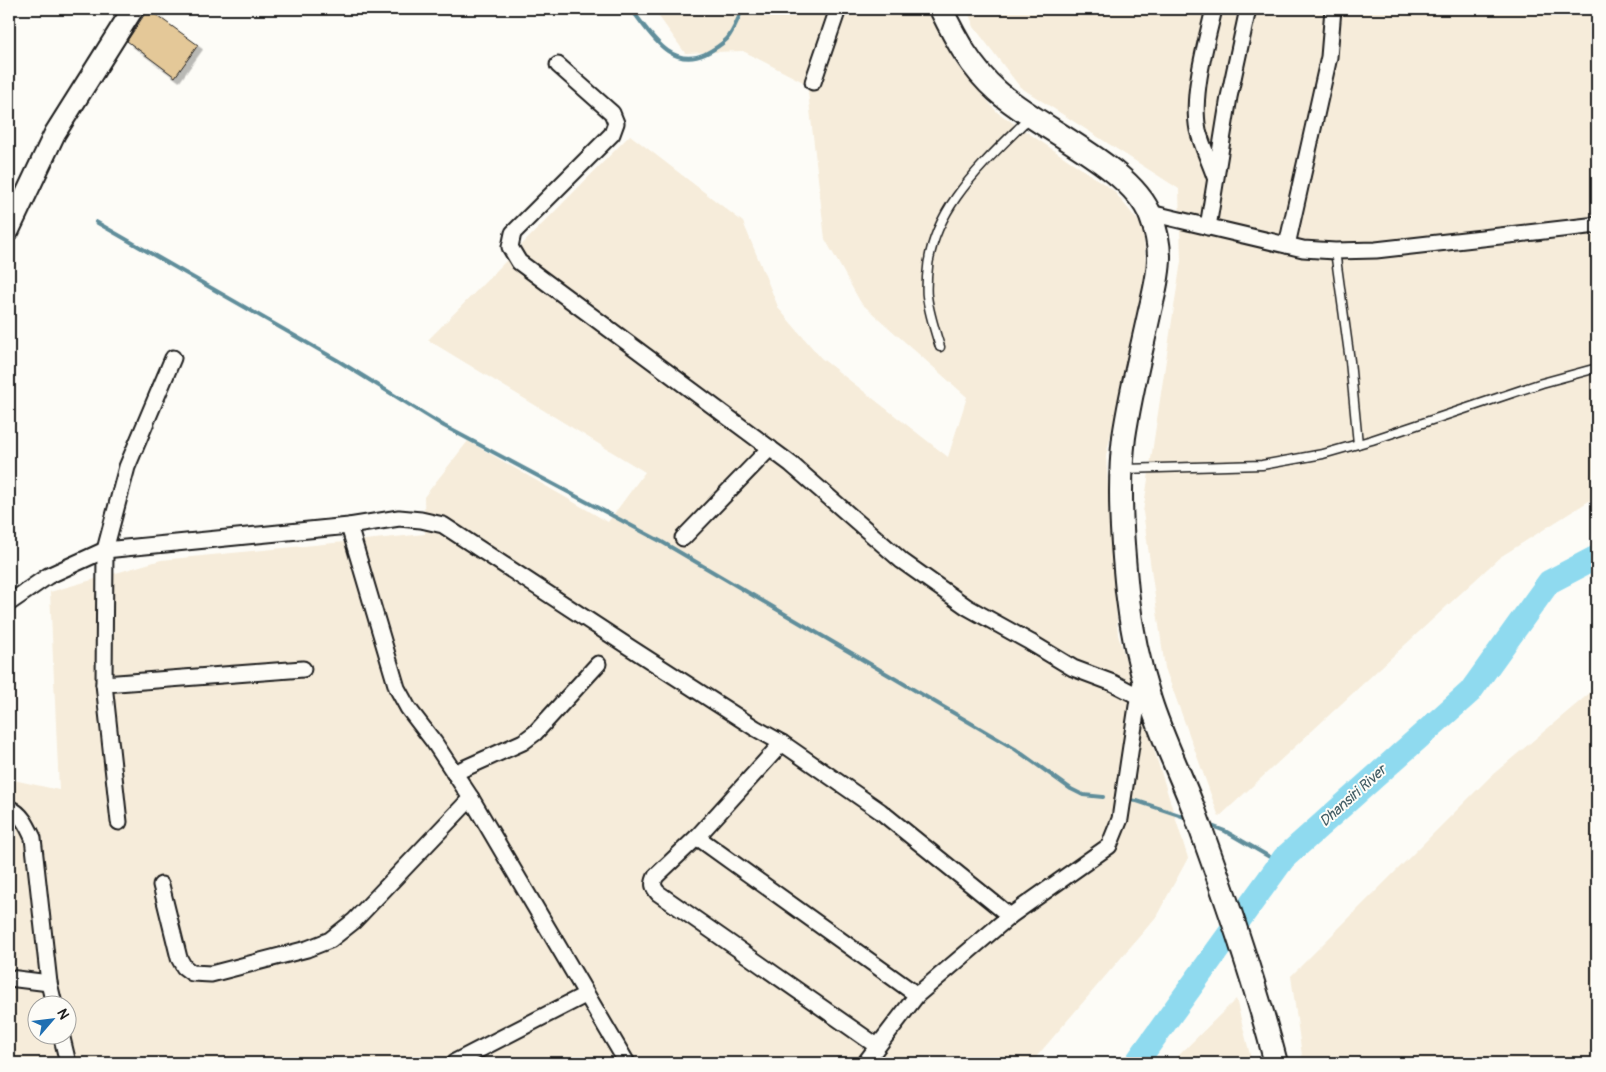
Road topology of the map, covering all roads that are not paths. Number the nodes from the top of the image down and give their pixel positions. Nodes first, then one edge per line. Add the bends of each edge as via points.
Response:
1 (133, 9) edge
2 (838, 9) edge
3 (941, 9) edge
4 (1214, 9) edge
5 (1248, 9) edge
6 (1333, 9) edge
7 (558, 65) dead end
8 (813, 82) dead end
9 (1030, 116) junction
10 (1216, 179) junction
11 (1150, 213) junction
12 (1597, 225) edge
13 (1208, 227) junction
14 (9, 230) edge
15 (1287, 245) junction
16 (1335, 251) junction
17 (940, 348) dead end
18 (172, 358) dead end
19 (1597, 368) edge
20 (1358, 444) junction
21 (770, 448) junction
22 (1122, 469) junction
23 (349, 526) junction
24 (683, 538) dead end
25 (105, 550) junction
26 (9, 603) edge
27 (598, 664) dead end
28 (303, 669) dead end
29 (104, 684) junction
30 (1140, 685) junction
31 (782, 743) junction
32 (454, 773) junction
33 (471, 798) junction
34 (9, 808) edge
35 (119, 822) dead end
36 (697, 837) junction
37 (161, 885) dead end
38 (1010, 916) junction
39 (9, 978) edge
40 (49, 983) junction
41 (52, 994) edge
42 (585, 994) junction
43 (917, 995) junction
44 (64, 1044) edge
45 (877, 1046) junction
46 (455, 1062) dead end
47 (68, 1063) edge
48 (627, 1063) edge
49 (865, 1063) edge
50 (1276, 1063) edge

1 - 14 main road via 56,133
2 - 8 street
3 - 9 main road via 970,62 983,78
4 - 10 street via 1197,100 1198,130
5 - 10 street
6 - 15 street via 1329,57
7 - 21 street via 612,114 616,123 612,134 513,232 510,247 513,255
9 - 11 main road via 1124,180 1140,196
9 - 17 lane via 978,168 936,230 928,259 927,296
10 - 13 street
11 - 13 street
11 - 22 main road via 1158,238 1159,258 1130,402
12 - 16 street via 1376,250
13 - 15 street
15 - 16 street
16 - 20 lane
18 - 25 street via 127,467
19 - 20 lane via 1532,386
20 - 22 lane via 1262,465
21 - 24 street
21 - 30 street via 902,561 967,606 1073,668 1113,683
22 - 30 main road via 1127,591
23 - 25 street
23 - 31 street via 399,518 443,525 642,656
23 - 32 street via 397,688
25 - 26 street via 48,576
25 - 29 street
27 - 32 street via 523,742
28 - 29 street
29 - 35 street
30 - 38 street via 1120,819 1109,846
30 - 50 main road via 1193,808 1267,1027
31 - 36 street
31 - 38 street via 880,811
32 - 33 street
33 - 37 street via 354,921 330,940 307,949 211,974 192,973 180,958
33 - 42 street
34 - 40 street via 26,822 33,838
36 - 43 street
36 - 45 street via 656,876 653,883 658,893
38 - 43 street
39 - 40 street
40 - 41 street
42 - 46 street
42 - 48 street
43 - 45 street
44 - 47 street
45 - 49 street

